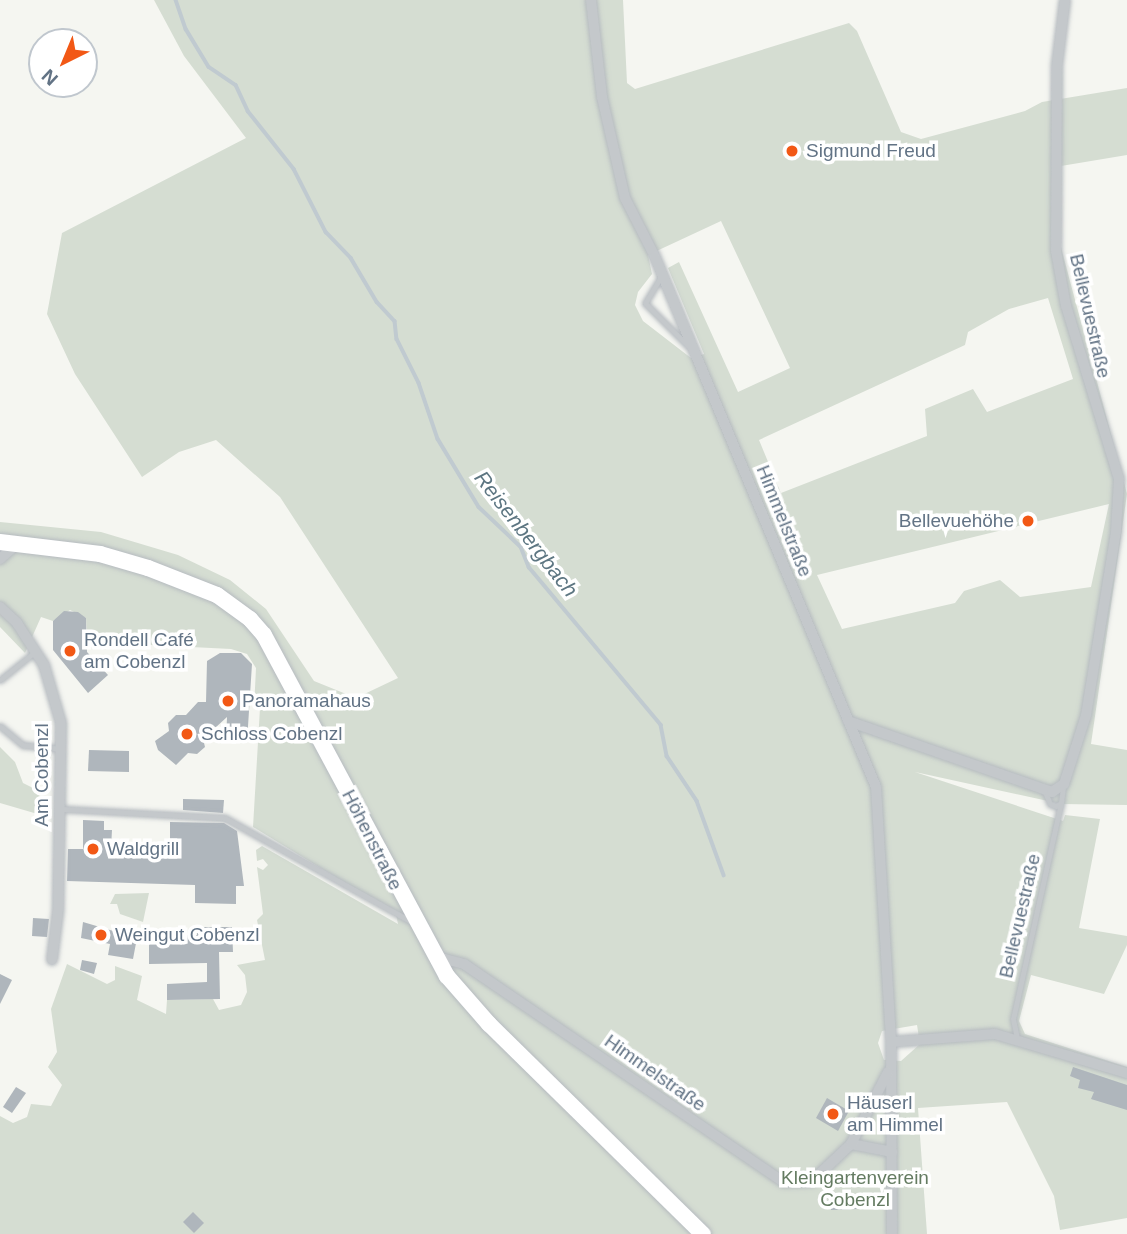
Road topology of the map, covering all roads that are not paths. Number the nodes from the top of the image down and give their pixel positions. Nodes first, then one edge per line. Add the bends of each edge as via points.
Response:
1 (591, 0) edge
2 (1065, 0) edge
3 (662, 275) junction
4 (694, 351) junction
5 (0, 542) edge
6 (19, 542) junction
7 (0, 559) edge
8 (0, 607) edge
9 (36, 651) junction
10 (2, 678) edge
11 (848, 721) junction
12 (0, 726) edge
13 (62, 749) junction
14 (1064, 784) junction
15 (1049, 792) junction
16 (1061, 803) junction
17 (61, 809) junction
18 (416, 925) junction
19 (434, 956) junction
20 (52, 960) dead end
21 (1017, 1038) junction
22 (891, 1042) junction
23 (890, 1066) junction
24 (1127, 1073) edge
25 (851, 1144) junction
26 (892, 1152) junction
27 (703, 1234) edge
28 (892, 1234) edge

1 - 3 street, Himmelstraße via 602,97 617,173
2 - 14 street, Bellevuestraße via 1057,65 1056,251 1066,306 1119,479 1119,495 1086,715
3 - 4 street, Himmelstraße
3 - 4 lane via 645,303
4 - 11 street, Himmelstraße
5 - 6 street, Höhenstraße
6 - 7 street
6 - 18 street, Höhenstraße via 100,554 148,568 217,595 250,619 294,689
8 - 9 street, Am Cobenzl
9 - 10 lane
9 - 13 street, Am Cobenzl via 55,695
11 - 15 street
11 - 22 street, Himmelstraße via 880,805
12 - 13 lane via 23,745
13 - 17 street, Am Cobenzl
14 - 15 street
14 - 16 lane, Bellevuestraße
15 - 16 lane via 1050,804
16 - 21 lane, Bellevuestraße via 1013,1019
17 - 18 lane via 225,818
17 - 20 street, Am Cobenzl via 57,944
18 - 19 street, Höhenstraße
19 - 25 street, Himmelstraße via 464,964 784,1182 812,1181
19 - 27 street, Höhenstraße via 489,1024
21 - 22 street via 995,1034
21 - 24 street
22 - 23 street, Himmelstraße
23 - 25 street, Himmelstraße
23 - 26 street, Himmelstraße
25 - 26 street
26 - 28 street, Himmelstraße

